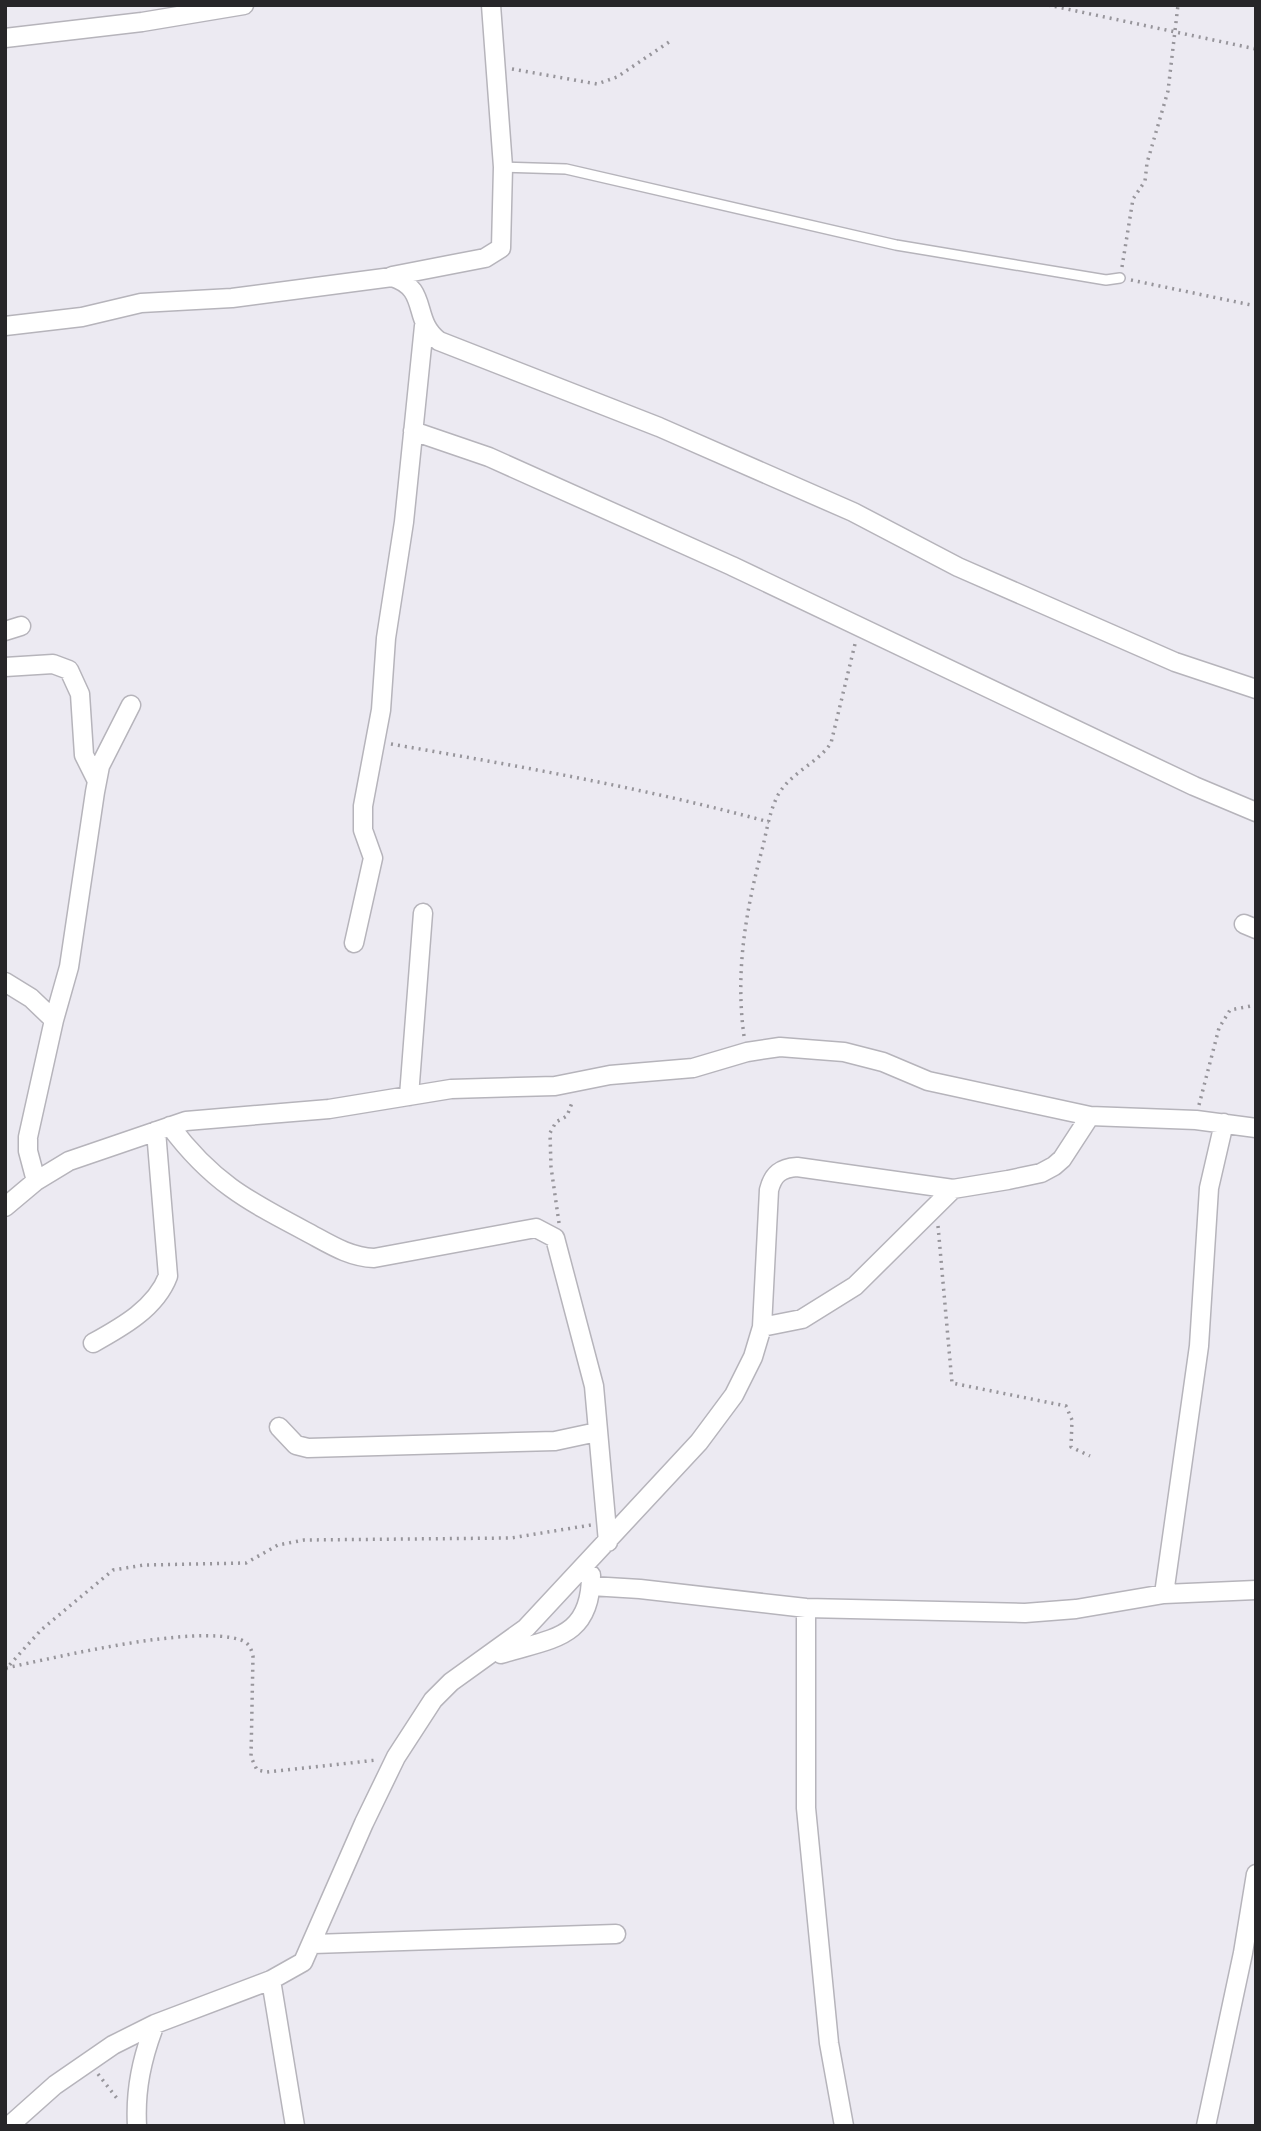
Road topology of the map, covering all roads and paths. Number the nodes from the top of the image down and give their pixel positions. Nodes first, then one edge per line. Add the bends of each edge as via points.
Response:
1 (244, 5) edge
2 (491, 5) edge
3 (1048, 5) edge
4 (1178, 5) edge
5 (1173, 31) junction
6 (5, 38) edge
7 (672, 40) dead end
8 (1256, 49) edge
9 (496, 66) junction
10 (503, 167) junction
11 (392, 276) junction
12 (1121, 278) junction
13 (1256, 306) edge
14 (5, 326) edge
15 (424, 326) junction
16 (414, 430) junction
17 (860, 627) junction
18 (5, 667) edge
19 (1256, 689) edge
20 (131, 705) dead end
21 (375, 741) junction
22 (97, 781) junction
23 (1256, 812) edge
24 (769, 822) junction
25 (423, 913) dead end
26 (354, 943) dead end
27 (5, 982) edge
28 (1256, 1005) edge
29 (54, 1020) junction
30 (747, 1052) junction
31 (582, 1082) junction
32 (409, 1096) junction
33 (1090, 1116) junction
34 (1196, 1120) junction
35 (1224, 1123) junction
36 (163, 1128) junction
37 (1256, 1128) edge
38 (36, 1181) junction
39 (953, 1189) junction
40 (936, 1203) junction
41 (5, 1207) edge
42 (555, 1238) junction
43 (762, 1326) junction
44 (93, 1343) dead end
45 (279, 1427) dead end
46 (597, 1432) junction
47 (1090, 1456) dead end
48 (604, 1522) junction
49 (608, 1542) junction
50 (591, 1557) junction
51 (591, 1586) junction
52 (1256, 1590) edge
53 (1164, 1594) junction
54 (806, 1608) junction
55 (486, 1659) junction
56 (6, 1669) edge
57 (396, 1757) junction
58 (1256, 1874) edge
59 (616, 1934) dead end
60 (313, 1944) junction
61 (271, 1980) junction
62 (155, 2024) junction
63 (88, 2061) junction
64 (137, 2125) edge
65 (9, 2126) edge
66 (295, 2126) edge
67 (844, 2126) edge
68 (1206, 2126) edge

1 - 6 street
2 - 9 street
3 - 5 path
4 - 5 path
5 - 8 path
5 - 12 path via 1168,91 1145,181 1133,199
7 - 9 path via 617,77 597,84
9 - 10 street
10 - 11 street via 501,248 485,258
10 - 12 lane via 566,169 897,245 1106,280
11 - 14 street via 232,298 141,303 82,317
11 - 15 street via 414,290
12 - 13 path
15 - 16 street
15 - 19 street via 439,341 659,428 853,512 958,567 1163,657
16 - 17 street via 489,457
16 - 21 street
17 - 23 street
17 - 24 path via 831,743 777,796
18 - 22 street via 53,664 69,670 80,694 84,755
20 - 22 street
21 - 24 path via 672,796
21 - 26 street via 362,818 373,858
22 - 29 street via 69,967
24 - 30 path via 741,957 740,1009
25 - 32 street
27 - 29 street
28 - 34 path via 1230,1010 1219,1028
29 - 38 street via 28,1137
30 - 31 street via 693,1069
30 - 33 street via 780,1047 833,1050 883,1062 928,1081
31 - 32 street via 451,1089
31 - 42 path via 567,1115 550,1133 559,1218
32 - 36 street via 329,1109 186,1121
33 - 34 street
33 - 39 street via 1054,1167
34 - 35 street
35 - 37 street
35 - 53 street via 1209,1188 1199,1346
36 - 38 street via 69,1161
36 - 42 street via 244,1199 359,1257 536,1228
36 - 44 street via 168,1276 136,1317
38 - 41 street
39 - 40 street
39 - 43 street via 796,1167 780,1171 769,1189
40 - 43 street via 855,1286 814,1314
40 - 47 path via 952,1383 1066,1406 1072,1420 1070,1444
42 - 46 street via 594,1386
43 - 49 street via 734,1395 699,1442
45 - 46 street via 296,1446 308,1448 555,1441
46 - 48 street
48 - 49 street
48 - 56 path via 511,1538 304,1540 278,1545 246,1563 124,1567 105,1575 77,1599 27,1643
49 - 50 street
50 - 51 street
50 - 55 street via 526,1628
51 - 54 street
51 - 55 street via 582,1621 561,1634
52 - 53 street
53 - 54 street via 1025,1613
54 - 67 street via 806,1808 829,2043
55 - 57 street via 433,1700
56 - 57 path via 201,1634 242,1640 253,1656 251,1757 257,1770 299,1770
57 - 60 street via 334,1886
58 - 68 street
59 - 60 street
60 - 61 street via 303,1962
61 - 62 street
61 - 66 street
62 - 63 street
62 - 64 street via 135,2101
63 - 64 path
63 - 65 street

